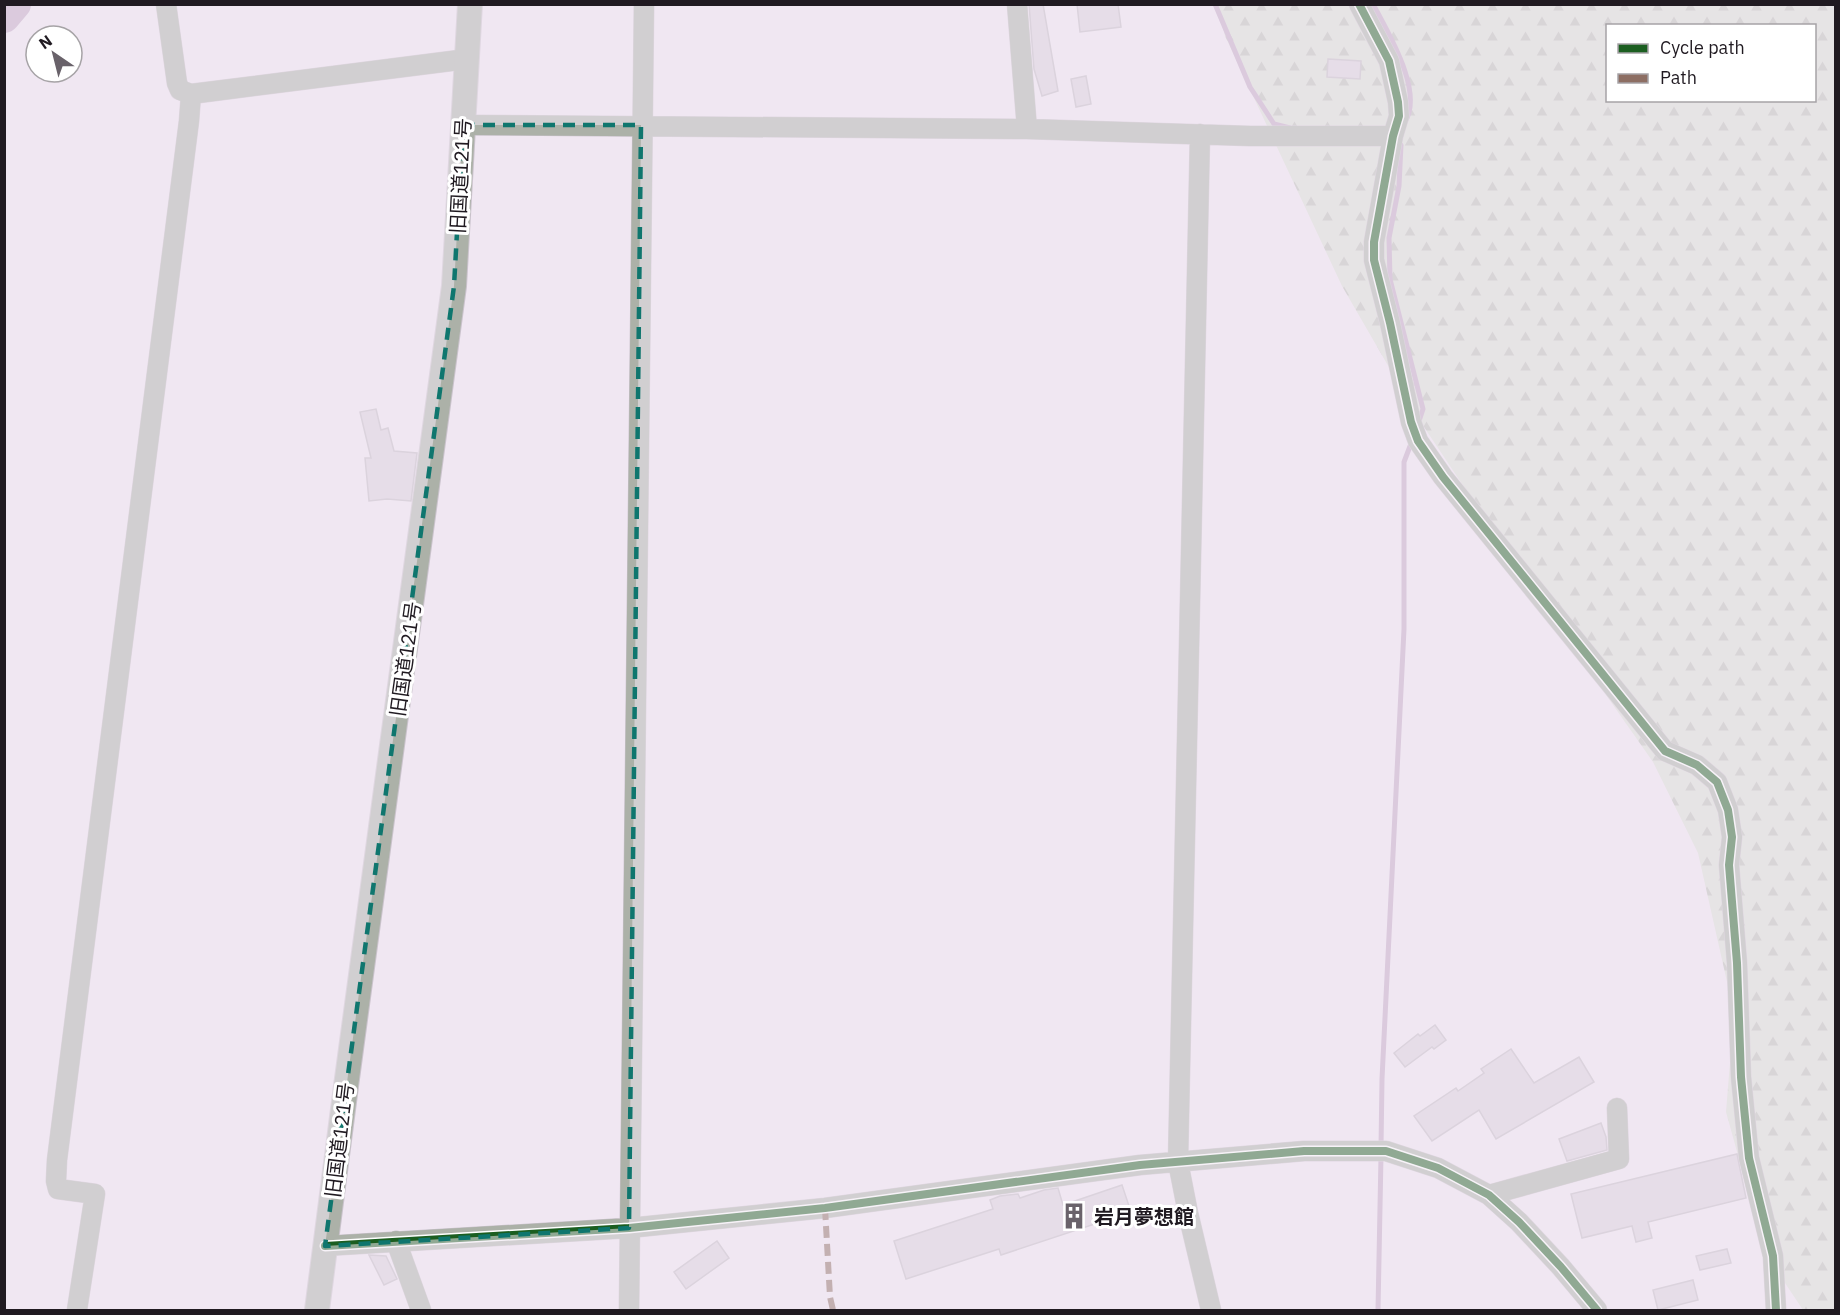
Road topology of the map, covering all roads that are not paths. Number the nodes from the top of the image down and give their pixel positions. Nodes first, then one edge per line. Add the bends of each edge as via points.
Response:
1 (166, 4) edge
2 (470, 4) edge
3 (644, 4) edge
4 (1017, 4) edge
5 (1359, 4) edge
6 (467, 59) junction
7 (191, 94) junction
8 (641, 125) junction
9 (463, 126) junction
10 (1027, 129) junction
11 (1200, 134) junction
12 (1393, 136) junction
13 (1617, 1108) dead end
14 (1178, 1162) junction
15 (1489, 1195) junction
16 (629, 1228) junction
17 (396, 1241) junction
18 (325, 1246) junction
19 (77, 1311) edge
20 (317, 1311) edge
21 (421, 1311) edge
22 (629, 1311) edge
23 (1211, 1311) edge
24 (1597, 1311) edge
25 (1776, 1311) edge

1 - 7 street via 177,83 180,90
2 - 6 street, 旧国道121号
3 - 8 street
4 - 10 street
5 - 12 street via 1394,78 1399,116
6 - 7 street
6 - 9 street, 旧国道121号
7 - 19 street via 57,1160 58,1189 95,1194
8 - 9 street
8 - 10 street
8 - 16 street
9 - 18 street, 旧国道121号 via 454,286
10 - 11 street
11 - 12 street
11 - 14 street
12 - 25 street via 1374,260 1418,441 1665,751 1697,765 1717,782 1728,810 1741,1077 1749,1158 1773,1256
13 - 15 street via 1619,1159
14 - 15 street via 1304,1151 1386,1151 1438,1168
14 - 16 street via 825,1208
14 - 23 street
15 - 24 street via 1520,1222
16 - 17 street
16 - 22 street
17 - 18 street
17 - 21 street
18 - 20 street, 旧国道121号

